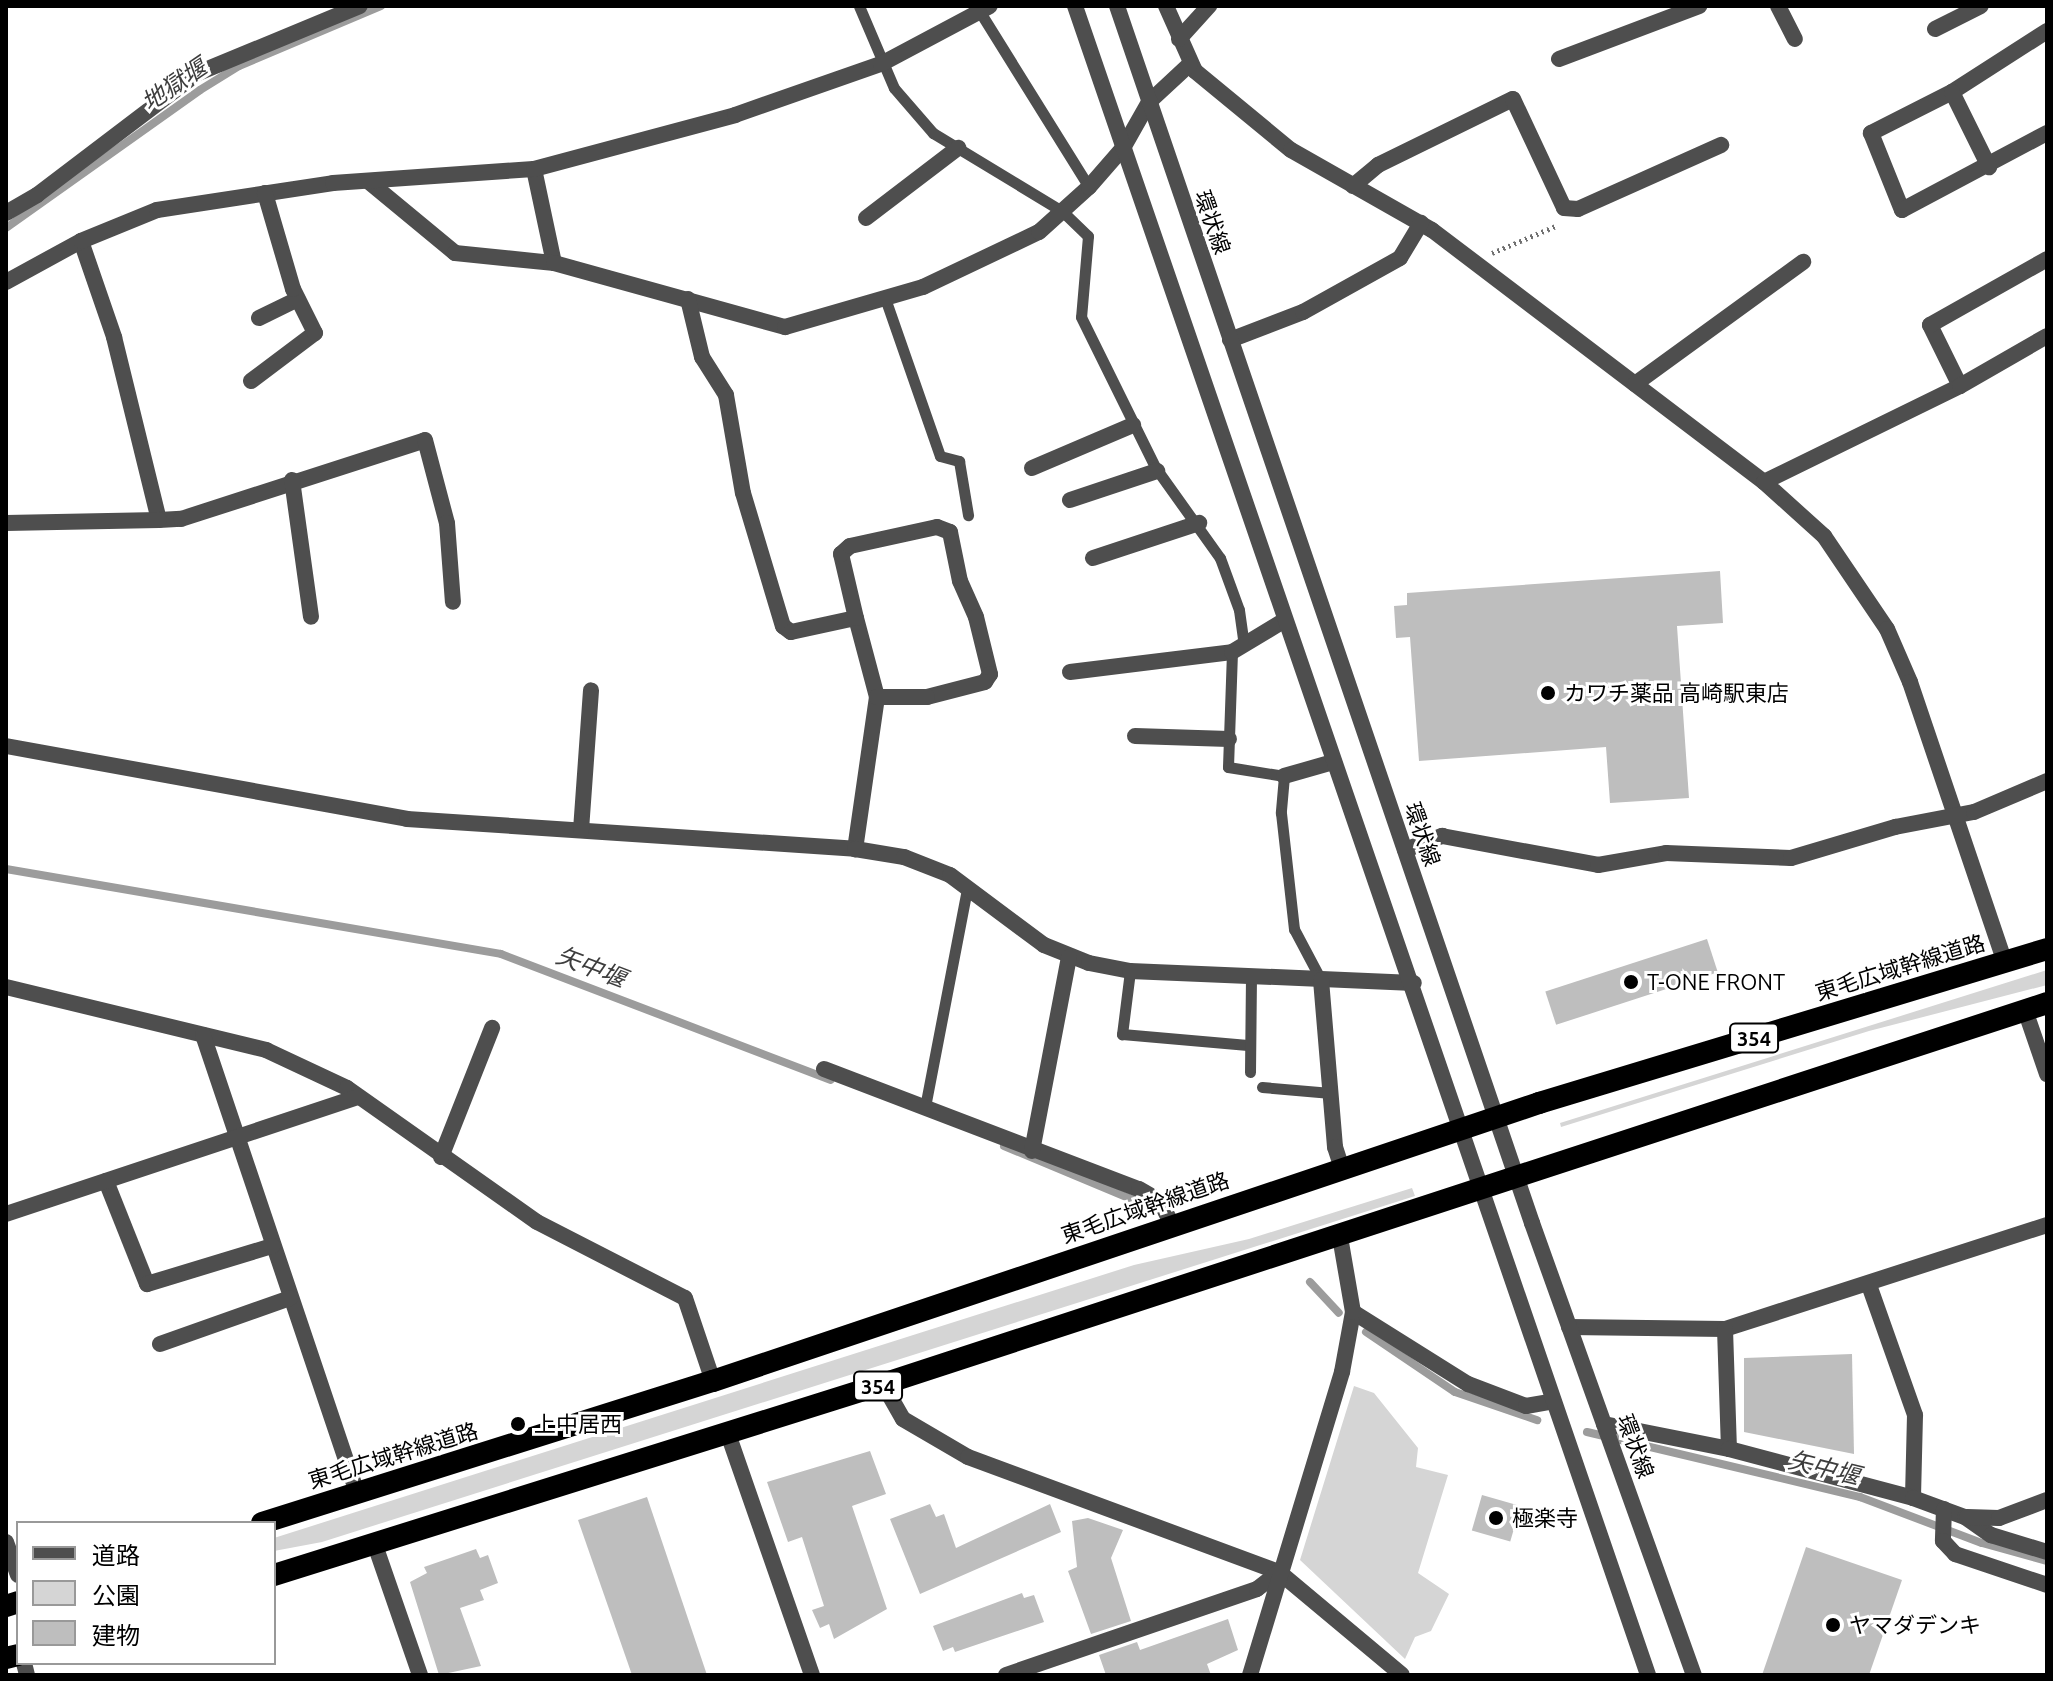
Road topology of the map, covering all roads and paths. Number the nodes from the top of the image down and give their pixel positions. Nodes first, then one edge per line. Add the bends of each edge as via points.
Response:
1 (360, 6) edge
2 (859, 6) edge
3 (1075, 6) edge
4 (1117, 6) edge
5 (1166, 6) edge
6 (1209, 6) edge
7 (1699, 6) edge
8 (1778, 6) edge
9 (1981, 6) edge
10 (985, 9) edge
11 (1935, 29) dead end
12 (2047, 31) edge
13 (1179, 39) junction
14 (1795, 39) dead end
15 (1559, 59) dead end
16 (881, 64) junction
17 (1190, 64) junction
18 (1952, 92) junction
19 (1149, 102) junction
20 (2047, 133) edge
21 (1721, 145) dead end
22 (958, 148) junction
23 (1123, 148) junction
24 (1989, 167) junction
25 (534, 169) junction
26 (368, 181) junction
27 (1353, 186) junction
28 (1089, 187) junction
29 (265, 193) junction
30 (1567, 208) junction
31 (1062, 211) junction
32 (6, 213) edge
33 (866, 218) dead end
34 (1421, 223) junction
35 (81, 241) junction
36 (2047, 259) edge
37 (1472, 261) junction
38 (1803, 262) dead end
39 (554, 263) junction
40 (6, 282) edge
41 (298, 299) junction
42 (688, 299) junction
43 (886, 301) junction
44 (259, 318) dead end
45 (2047, 336) edge
46 (1230, 340) junction
47 (251, 381) dead end
48 (1635, 384) junction
49 (1960, 386) junction
50 (1133, 425) junction
51 (1032, 468) dead end
52 (1157, 471) junction
53 (292, 480) junction
54 (1764, 482) junction
55 (1070, 500) dead end
56 (968, 515) dead end
57 (159, 520) junction
58 (6, 523) edge
59 (1199, 523) junction
60 (1093, 558) dead end
61 (453, 602) dead end
62 (311, 617) dead end
63 (856, 618) junction
64 (1285, 620) junction
65 (1238, 649) junction
66 (1070, 672) dead end
67 (591, 690) dead end
68 (877, 697) junction
69 (1135, 736) dead end
70 (1229, 739) junction
71 (6, 746) edge
72 (1333, 762) junction
73 (1284, 776) junction
74 (2047, 781) edge
75 (1957, 815) junction
76 (581, 830) junction
77 (855, 849) junction
78 (1405, 850) junction
79 (967, 888) junction
80 (2047, 949) edge
81 (1069, 957) junction
82 (2005, 963) junction
83 (1130, 971) junction
84 (1251, 978) junction
85 (1321, 980) junction
86 (1414, 983) junction
87 (6, 987) edge
88 (2047, 1003) edge
89 (2025, 1010) junction
90 (492, 1028) dead end
91 (203, 1035) junction
92 (1248, 1045) junction
93 (824, 1069) dead end
94 (1250, 1072) dead end
95 (2047, 1074) edge
96 (1262, 1087) dead end
97 (1331, 1093) junction
98 (358, 1097) junction
99 (925, 1107) junction
100 (1499, 1120) junction
101 (1462, 1132) junction
102 (235, 1140) junction
103 (1032, 1151) junction
104 (441, 1157) junction
105 (1342, 1169) junction
106 (1517, 1179) junction
107 (106, 1181) junction
108 (1481, 1190) junction
109 (6, 1214) edge
110 (1172, 1225) junction
111 (2047, 1225) edge
112 (1340, 1237) junction
113 (272, 1246) junction
114 (1869, 1285) junction
115 (290, 1298) junction
116 (1353, 1312) junction
117 (1569, 1327) junction
118 (1725, 1329) junction
119 (160, 1344) dead end
120 (713, 1381) junction
121 (883, 1384) junction
122 (1553, 1401) junction
123 (1604, 1424) junction
124 (727, 1431) junction
125 (1729, 1449) junction
126 (357, 1493) junction
127 (1913, 1498) junction
128 (2047, 1500) edge
129 (1944, 1513) junction
130 (1965, 1517) junction
131 (268, 1521) edge
132 (6, 1542) edge
133 (375, 1545) junction
134 (2047, 1552) edge
135 (16, 1570) edge
136 (1279, 1572) junction
137 (276, 1574) edge
138 (2047, 1585) edge
139 (420, 1675) edge
140 (812, 1675) edge
141 (1006, 1675) edge
142 (1250, 1675) edge
143 (1402, 1675) edge
144 (1648, 1675) edge
145 (1694, 1675) edge

1 - 32 street via 198,73
2 - 16 lane
3 - 23 street
4 - 19 street, 環状線
5 - 13 street
6 - 13 street
7 - 15 street
8 - 14 street
9 - 11 street
10 - 16 street
10 - 28 lane
12 - 18 street
13 - 17 street
16 - 22 lane via 894,88 933,133
16 - 25 street via 735,115
17 - 19 street
17 - 27 street via 1291,150
18 - 24 street
18 - 24 street via 1871,133 1902,210
19 - 23 street
19 - 46 street, 環状線
20 - 24 street
21 - 30 street via 1578,209
22 - 31 lane
22 - 33 street
23 - 28 street
23 - 64 street
25 - 26 street
25 - 39 street
26 - 29 street
26 - 39 street via 455,253
27 - 30 street via 1378,165 1513,99
27 - 34 street
28 - 31 street
29 - 35 street via 157,210
29 - 41 street
30 - 37 path via 1556,226
31 - 43 street via 1039,232
31 - 50 lane via 1088,236 1081,317
34 - 37 street
34 - 46 street via 1400,258 1303,312
35 - 40 street
35 - 57 street via 114,337
36 - 49 street via 1930,325
37 - 48 street
38 - 48 street
39 - 42 street
41 - 44 street
41 - 47 street via 315,333
42 - 43 street via 785,327
42 - 63 street via 702,357 726,395 743,493 783,626 791,632
43 - 56 lane via 940,456 959,461
45 - 49 street
46 - 78 street, 環状線
48 - 54 street
49 - 54 street
50 - 51 street
50 - 52 lane
52 - 55 street
52 - 59 lane
53 - 57 street via 181,519
53 - 61 street via 425,440 447,523
53 - 62 street
54 - 75 street via 1824,536 1887,629
57 - 58 street
59 - 60 street
59 - 65 lane via 1220,558 1239,610
63 - 68 street
63 - 68 street via 841,554 850,546 937,527 950,532 990,674 985,682 927,697
64 - 65 street
64 - 72 street
65 - 66 street
65 - 70 lane
67 - 76 street
68 - 77 street
69 - 70 street
70 - 73 lane via 1228,767
71 - 76 street via 407,819
72 - 73 street
72 - 86 street
73 - 85 lane via 1281,813 1294,929
74 - 75 street
75 - 78 street via 1791,858 1666,853 1598,865 1442,836
75 - 82 street
76 - 77 street
77 - 79 street via 904,857 950,875
78 - 100 street, 環状線
79 - 81 street via 1044,945
79 - 99 lane
80 - 82 highway, 東毛広域幹線道路 / 354
81 - 83 street
81 - 103 street
82 - 100 highway, 東毛広域幹線道路 / 354 via 1539,1103
83 - 84 street
83 - 92 lane via 1122,1034
84 - 85 street
84 - 92 lane
85 - 86 street
85 - 97 street
86 - 101 street
87 - 91 street
88 - 89 highway, 354
89 - 95 street
89 - 106 highway, 354
90 - 104 street
91 - 98 street via 266,1050
91 - 102 street
92 - 94 lane
93 - 99 street
96 - 97 lane
97 - 105 street
98 - 102 street
98 - 104 street
99 - 103 street
100 - 101 highway, 東毛広域幹線道路 / 354
100 - 106 street, 環状線
101 - 105 highway, 東毛広域幹線道路 / 354
101 - 108 street
102 - 107 street
102 - 113 street
103 - 110 street via 1139,1189 1160,1201
104 - 120 street via 537,1222 685,1298
105 - 110 highway, 東毛広域幹線道路 / 354
106 - 108 highway, 354
106 - 117 street, 環状線
107 - 109 street
107 - 113 street via 147,1284
108 - 112 highway, 354
108 - 122 street
110 - 120 highway, 東毛広域幹線道路 / 354
111 - 114 street
112 - 116 street
112 - 121 highway, 354
113 - 115 street
114 - 118 street
114 - 127 street via 1915,1415
115 - 119 street
115 - 126 street
116 - 122 street via 1468,1384 1526,1406
116 - 136 street via 1342,1372
117 - 118 street
117 - 123 street, 環状線
118 - 125 street
120 - 126 highway, 東毛広域幹線道路 / 354
121 - 124 highway, 354
121 - 136 street via 903,1419 968,1457
122 - 144 street
123 - 125 street
123 - 145 street, 環状線
124 - 133 highway, 354
124 - 140 street
125 - 127 street
126 - 131 highway, 東毛広域幹線道路 / 354
127 - 129 street
128 - 130 street via 1999,1518
129 - 130 street
129 - 138 street via 1943,1541 1955,1554
130 - 134 street via 1991,1535
132 - 135 street
133 - 137 highway, 354
133 - 139 street
136 - 141 street via 1257,1589
136 - 142 street
136 - 143 street

